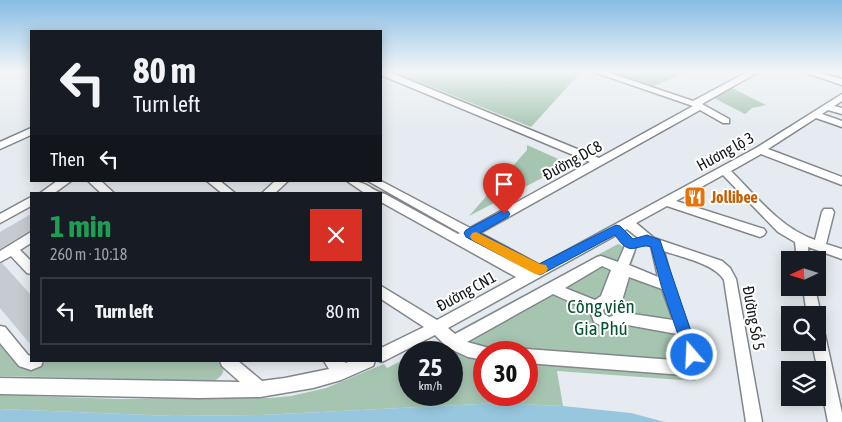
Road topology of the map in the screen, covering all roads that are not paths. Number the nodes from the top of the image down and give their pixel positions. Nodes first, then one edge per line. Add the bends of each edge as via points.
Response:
1 (413, 91) edge
2 (425, 91) edge
3 (654, 91) edge
4 (722, 91) edge
5 (842, 97) edge
6 (697, 105) junction
7 (828, 107) junction
8 (842, 112) edge
9 (815, 115) junction
10 (726, 120) dead end
11 (842, 124) edge
12 (30, 133) edge
13 (0, 146) edge
14 (760, 150) junction
15 (596, 164) junction
16 (723, 169) junction
17 (842, 181) edge
18 (64, 182) edge
19 (94, 182) edge
20 (213, 182) edge
21 (281, 182) edge
22 (354, 182) edge
23 (375, 182) edge
24 (47, 192) edge
25 (106, 192) edge
26 (228, 192) edge
27 (268, 192) edge
28 (371, 192) edge
29 (382, 198) edge
30 (30, 202) edge
31 (666, 202) junction
32 (828, 212) dead end
33 (0, 219) edge
34 (621, 227) junction
35 (760, 232) dead end
36 (470, 233) junction
37 (30, 239) edge
38 (459, 240) junction
39 (801, 240) junction
40 (652, 242) junction
41 (631, 244) junction
42 (820, 246) junction
43 (12, 249) junction
44 (803, 251) edge
45 (842, 254) edge
46 (0, 256) edge
47 (30, 268) edge
48 (622, 268) junction
49 (540, 270) junction
50 (526, 277) junction
51 (667, 285) junction
52 (552, 288) junction
53 (382, 293) edge
54 (605, 305) junction
55 (620, 318) junction
56 (436, 328) junction
57 (682, 328) junction
58 (0, 332) edge
59 (451, 341) edge
60 (457, 341) edge
61 (821, 351) edge
62 (382, 355) edge
63 (538, 357) edge
64 (34, 362) edge
65 (228, 362) edge
66 (331, 362) edge
67 (366, 362) edge
68 (344, 371) junction
69 (0, 386) edge
70 (260, 389) junction
71 (754, 422) edge
72 (836, 422) edge

1 - 15 street
2 - 15 street
3 - 6 street
4 - 6 street, Đường DC8
5 - 7 street, Hương lộ 3
6 - 10 street
6 - 15 street, Đường DC8
7 - 8 street
7 - 9 street, Hương lộ 3
9 - 11 street
9 - 14 street, Hương lộ 3
12 - 13 street
14 - 16 street, Hương lộ 3
14 - 17 street
15 - 36 street, Đường DC8
16 - 31 street, Hương lộ 3
16 - 39 street via 782,229
18 - 24 street
19 - 25 street
20 - 26 street
21 - 27 street
22 - 28 street
23 - 36 street
29 - 38 street
30 - 33 street
31 - 34 street, Hương lộ 3
31 - 35 street
32 - 42 street
34 - 40 street, Đường Số 5
34 - 41 street
34 - 49 street, Đường CN1
36 - 38 street, Đường DC8
36 - 49 street
37 - 43 street
38 - 50 street
39 - 42 street
39 - 44 street
40 - 41 street
40 - 51 street
40 - 71 street, Đường Số 5 via 718,265 728,275
41 - 48 street
42 - 45 street
43 - 46 street
43 - 47 street
48 - 51 street
48 - 52 street via 601,261
48 - 54 street
49 - 50 street, Đường CN1
50 - 56 street, Đường CN1
51 - 57 street
52 - 54 street
52 - 60 street
53 - 56 street
54 - 55 street via 619,311
54 - 55 street via 597,316 606,322 616,322
55 - 57 street
56 - 59 street
56 - 62 street, Đường CN1
57 - 63 street via 697,369
58 - 64 street via 24,361
61 - 72 street
65 - 70 street
66 - 68 street
67 - 68 street
68 - 70 street via 307,383
69 - 70 street

